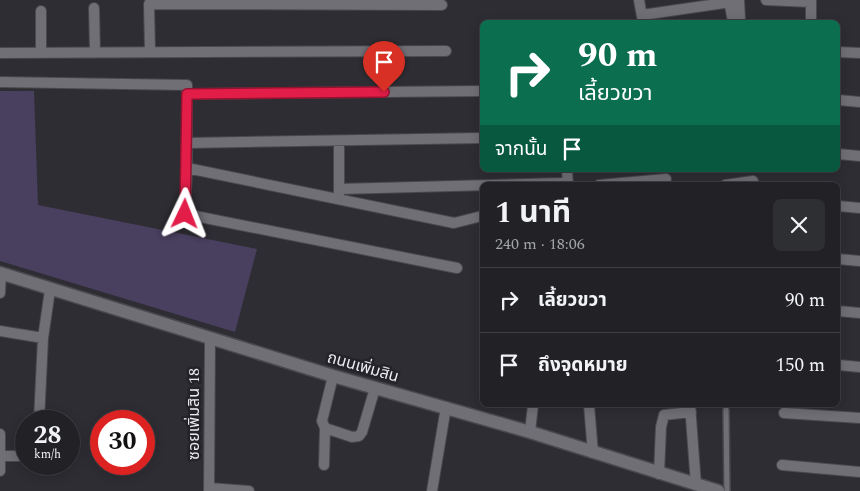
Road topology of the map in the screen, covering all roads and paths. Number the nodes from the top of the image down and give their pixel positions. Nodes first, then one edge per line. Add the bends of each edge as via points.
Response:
1 (639, 0) edge
2 (739, 0) edge
3 (766, 0) edge
4 (811, 1) edge
5 (424, 2) edge
6 (727, 2) edge
7 (442, 4) dead end
8 (94, 8) dead end
9 (41, 11) dead end
10 (642, 18) edge
11 (736, 20) edge
12 (811, 20) edge
13 (446, 51) dead end
14 (42, 52) junction
15 (95, 52) junction
16 (150, 52) junction
17 (840, 52) edge
18 (0, 53) edge
19 (860, 53) edge
20 (0, 82) edge
21 (480, 91) edge
22 (187, 94) junction
23 (840, 100) edge
24 (860, 102) edge
25 (480, 138) edge
26 (339, 140) junction
27 (187, 143) junction
28 (840, 154) edge
29 (860, 156) edge
30 (187, 168) junction
31 (666, 178) edge
32 (753, 181) dead end
33 (628, 182) edge
34 (746, 182) edge
35 (480, 188) edge
36 (339, 194) junction
37 (840, 206) edge
38 (860, 208) edge
39 (480, 217) edge
40 (840, 259) edge
41 (860, 261) edge
42 (457, 268) dead end
43 (0, 273) edge
44 (50, 290) junction
45 (0, 292) edge
46 (840, 311) edge
47 (860, 313) edge
48 (0, 331) edge
49 (43, 338) junction
50 (210, 338) junction
51 (840, 365) edge
52 (860, 367) edge
53 (333, 376) junction
54 (374, 388) junction
55 (446, 407) junction
56 (533, 407) edge
57 (589, 407) edge
58 (690, 409) edge
59 (40, 410) edge
60 (726, 410) dead end
61 (784, 413) dead end
62 (860, 418) edge
63 (325, 428) junction
64 (530, 432) junction
65 (0, 434) edge
66 (592, 453) junction
67 (1, 456) junction
68 (15, 456) edge
69 (324, 465) dead end
70 (782, 465) dead end
71 (0, 471) edge
72 (860, 472) edge
73 (659, 474) junction
74 (689, 486) edge
75 (209, 489) edge
76 (249, 491) edge
77 (432, 491) edge
78 (718, 491) edge
79 (726, 491) edge

1 - 10 street
2 - 11 street
3 - 4 street
4 - 12 street
5 - 7 street
5 - 16 street via 149,4
6 - 10 street
6 - 11 street
8 - 15 street
9 - 14 street
13 - 16 street
14 - 15 street
14 - 18 street
15 - 16 street
17 - 19 street
20 - 22 street via 187,85
21 - 22 street
22 - 27 street
23 - 24 street
25 - 26 street
26 - 27 street
26 - 36 street
27 - 30 street
28 - 29 street
30 - 36 street
30 - 42 street via 185,214
31 - 33 street
32 - 34 street
35 - 36 street
36 - 39 street via 454,224
37 - 38 street
40 - 41 street
43 - 44 street, ถนนเพิ่มสิน
43 - 45 street
44 - 49 street
44 - 50 street, ถนนเพิ่มสิน
46 - 47 street
48 - 49 street
49 - 59 street
50 - 53 street, ถนนเพิ่มสิน
50 - 75 street, ซอยเพิ่มสิน 18
51 - 52 street
53 - 54 street, ถนนเพิ่มสิน
53 - 63 street via 322,414
54 - 55 street, ถนนเพิ่มสิน
54 - 63 street via 359,436 352,437
55 - 64 street, ถนนเพิ่มสิน
55 - 77 street
56 - 64 street
57 - 66 street
58 - 73 street via 664,415
58 - 74 street
60 - 79 lane
61 - 62 street
63 - 69 street
64 - 66 street, ถนนเพิ่มสิน
65 - 67 street
66 - 73 street, ถนนเพิ่มสิน
67 - 68 street
67 - 71 street
70 - 72 street
73 - 74 street, ถนนเพิ่มสิน
74 - 78 street, ถนนเพิ่มสิน
75 - 76 street

